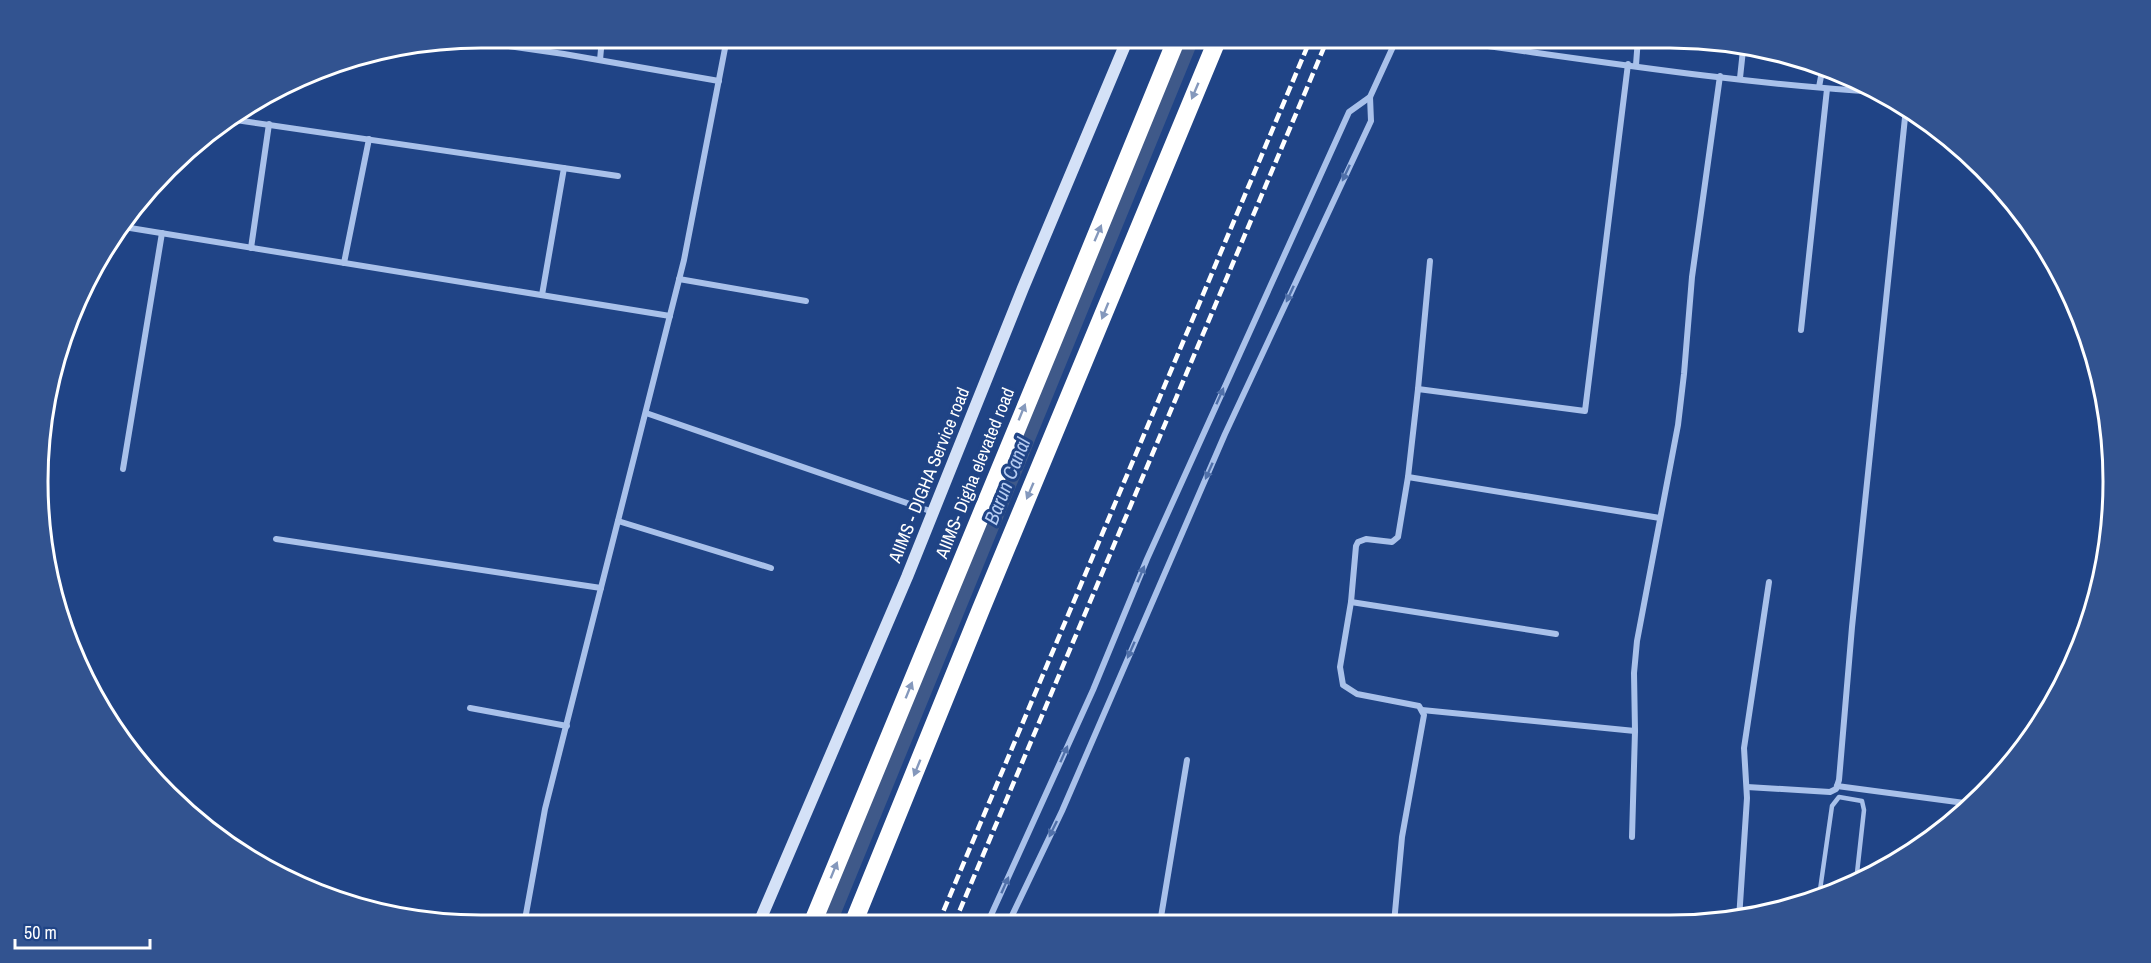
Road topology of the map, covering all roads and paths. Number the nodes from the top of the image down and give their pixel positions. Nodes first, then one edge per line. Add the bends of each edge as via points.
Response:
1 (520, 48) edge
2 (601, 48) edge
3 (726, 48) edge
4 (1124, 48) edge
5 (1173, 48) edge
6 (1214, 48) edge
7 (1392, 48) edge
8 (1506, 48) edge
9 (1637, 48) edge
10 (1743, 54) edge
11 (600, 60) junction
12 (1628, 64) junction
13 (1636, 65) junction
14 (1720, 76) junction
15 (1821, 76) edge
16 (1740, 78) junction
17 (719, 81) junction
18 (1819, 87) junction
19 (1827, 89) junction
20 (1856, 91) edge
21 (1370, 97) junction
22 (1905, 118) edge
23 (243, 120) edge
24 (270, 124) junction
25 (369, 139) junction
26 (564, 168) junction
27 (618, 176) dead end
28 (131, 228) edge
29 (162, 233) junction
30 (251, 248) junction
31 (1430, 261) dead end
32 (344, 263) junction
33 (679, 279) junction
34 (542, 295) junction
35 (806, 301) dead end
36 (670, 316) junction
37 (1801, 330) dead end
38 (1418, 389) junction
39 (646, 413) junction
40 (123, 469) dead end
41 (1408, 477) junction
42 (933, 512) junction
43 (1660, 518) junction
44 (618, 521) junction
45 (276, 539) dead end
46 (771, 568) dead end
47 (1769, 582) dead end
48 (601, 588) junction
49 (1351, 602) junction
50 (1556, 634) dead end
51 (470, 708) dead end
52 (1422, 710) junction
53 (567, 726) junction
54 (1635, 731) junction
55 (1187, 760) dead end
56 (1837, 786) junction
57 (1747, 787) junction
58 (1960, 802) edge
59 (1632, 837) dead end
60 (1857, 872) edge
61 (1820, 888) edge
62 (1740, 909) edge
63 (526, 915) edge
64 (762, 915) edge
65 (816, 915) edge
66 (858, 915) edge
67 (991, 915) edge
68 (1012, 915) edge
69 (1161, 915) edge
70 (1395, 915) edge

1 - 11 street
2 - 11 street
3 - 17 street
4 - 42 main road, AIIMS - DIGHA Service road
65 -> 5 highway, AIIMS- Digha elevated road
6 -> 66 highway
7 - 21 street
8 - 12 street
9 - 13 street
10 - 16 street
11 - 17 street
12 - 13 street
12 - 38 street via 1585,411
13 - 14 street
14 - 16 street
14 - 43 street via 1692,277 1678,425
15 - 18 street
16 - 18 street
17 - 33 street
18 - 19 street
19 - 20 street
19 - 37 street
67 -> 21 street via 1349,112
21 -> 68 street via 1371,121 1225,434 1062,811
22 - 56 street
23 - 24 street
24 - 25 street
24 - 30 street
25 - 26 street
25 - 32 street
26 - 27 street
26 - 34 street
28 - 29 street
29 - 30 street
29 - 40 street
30 - 32 street
31 - 38 street
32 - 34 street
33 - 35 street
33 - 36 street
34 - 36 street
36 - 39 street
38 - 41 street
39 - 42 street
39 - 44 street
41 - 43 street
41 - 49 street via 1398,537 1392,542 1358,542
42 - 64 main road, AIIMS - DIGHA Service road
43 - 54 street via 1637,641
44 - 46 street
44 - 48 street
45 - 48 street
47 - 57 street via 1744,748
48 - 53 street
49 - 50 street
49 - 52 street via 1340,667 1343,685 1357,694 1411,704
51 - 53 street
52 - 54 street
52 - 70 street via 1424,723 1402,837
53 - 63 street via 545,810
54 - 59 street
55 - 69 street
56 - 57 street via 1825,793
56 - 58 street
57 - 62 street
60 - 61 lane via 1862,801 1839,797 1832,806

